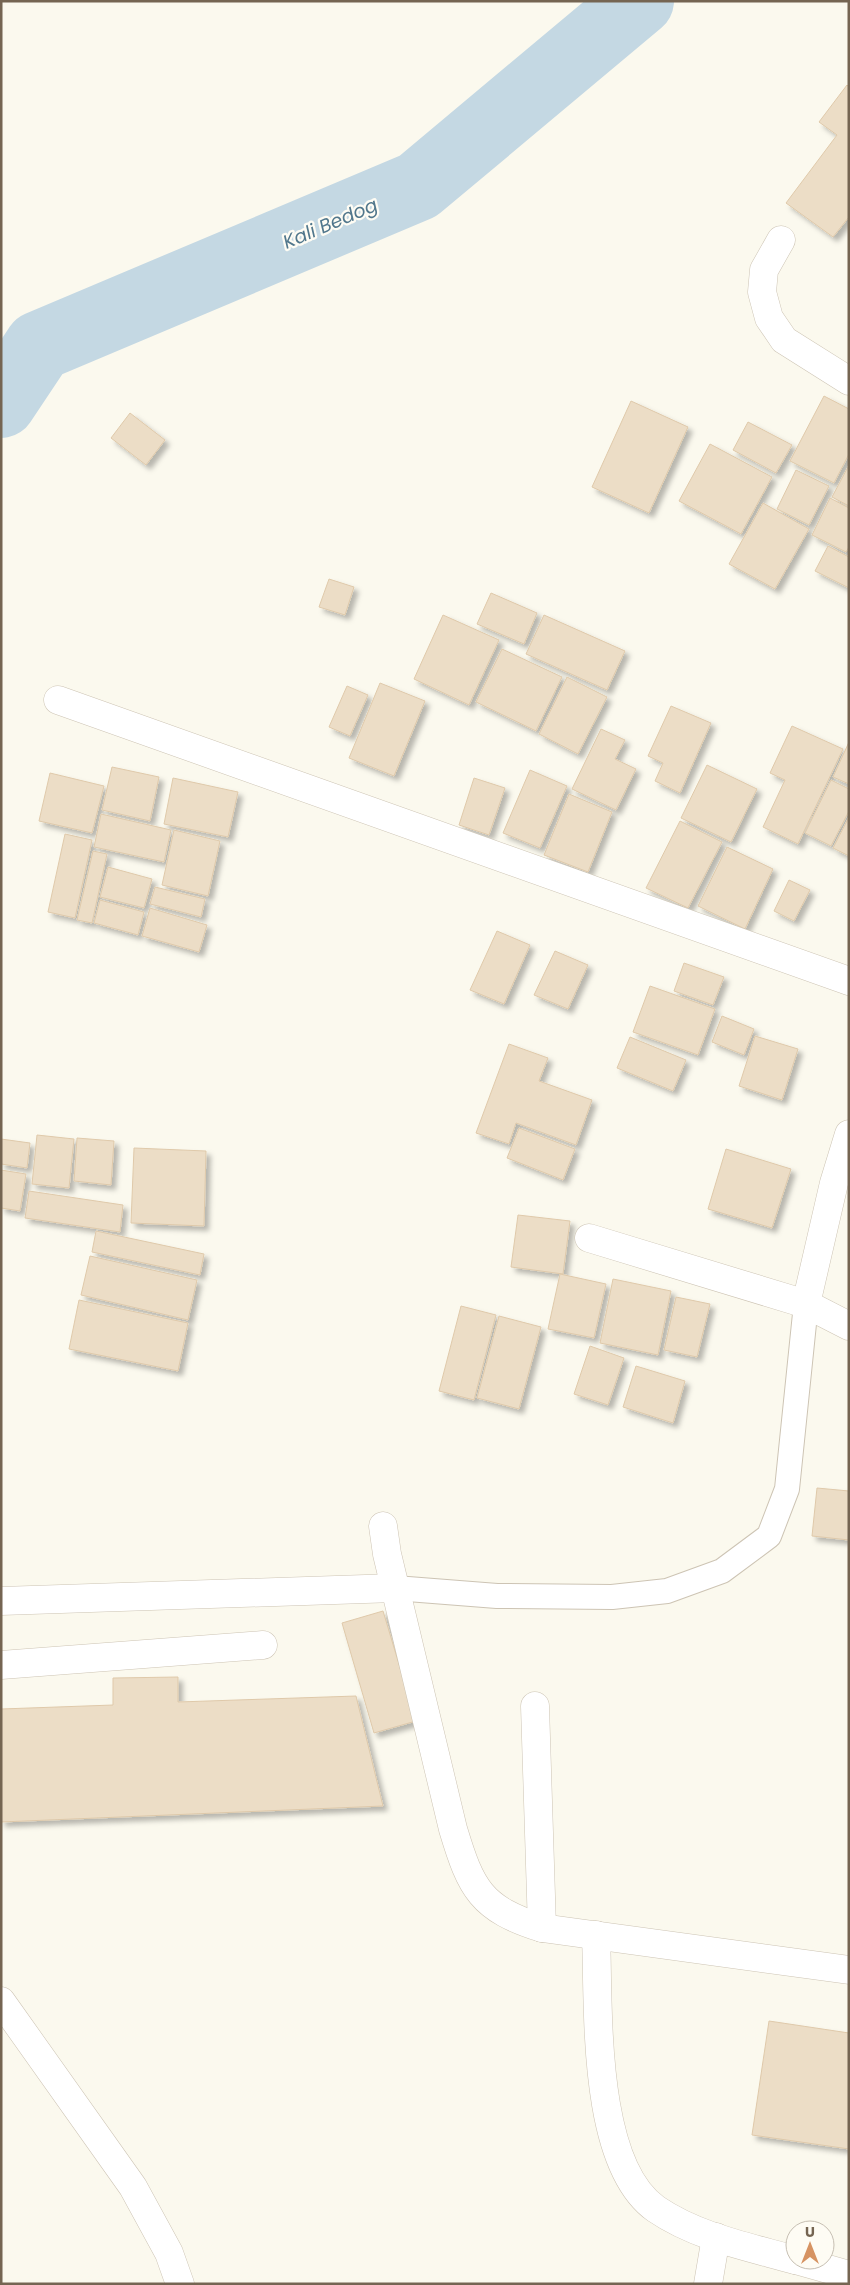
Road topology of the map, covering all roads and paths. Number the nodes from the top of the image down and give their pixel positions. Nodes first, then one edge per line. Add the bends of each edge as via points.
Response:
1 (781, 240) dead end
2 (849, 381) edge
3 (58, 700) dead end
4 (849, 981) edge
5 (849, 1134) edge
6 (589, 1238) dead end
7 (806, 1304) junction
8 (849, 1326) edge
9 (383, 1526) dead end
10 (395, 1588) junction
11 (1, 1601) edge
12 (263, 1644) dead end
13 (1, 1665) edge
14 (535, 1706) dead end
15 (542, 1928) junction
16 (596, 1935) junction
17 (849, 1970) edge
18 (1, 2001) edge
19 (716, 2238) junction
20 (785, 2257) edge
21 (831, 2270) edge
22 (849, 2275) edge
23 (180, 2284) edge
24 (708, 2284) edge

1 - 2 street via 764,270 762,292 770,318 784,340
3 - 4 street
5 - 7 street via 834,1183
6 - 7 street
7 - 8 street
7 - 10 lane via 787,1489 769,1536 722,1571 667,1591 612,1597 497,1596
9 - 10 street
10 - 11 street
10 - 15 street via 453,1829 468,1872 493,1906 514,1919
12 - 13 street
14 - 15 street
15 - 16 street
16 - 17 street
16 - 19 street via 601,2067 607,2113 628,2177 655,2208
18 - 23 street via 133,2187 169,2254
19 - 20 street
19 - 24 street
21 - 22 street

